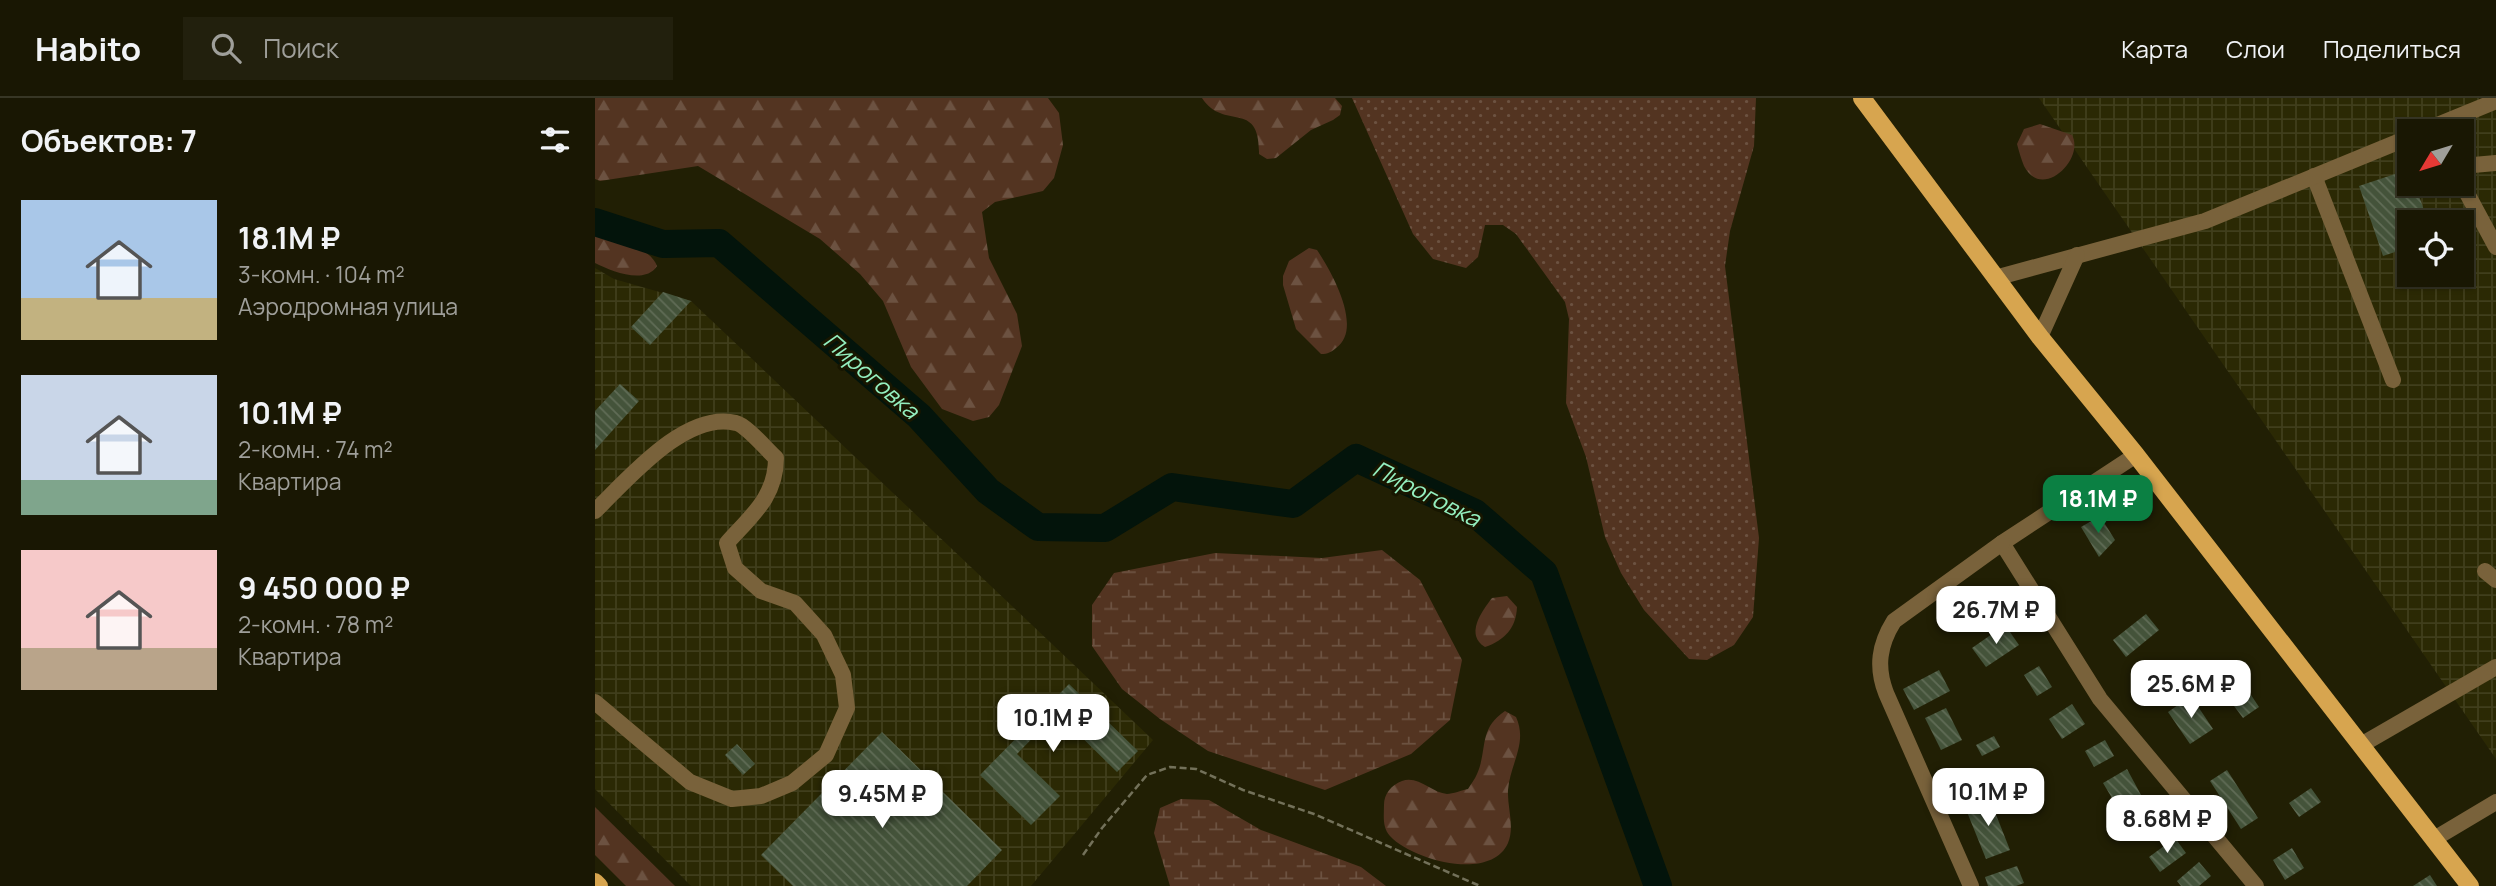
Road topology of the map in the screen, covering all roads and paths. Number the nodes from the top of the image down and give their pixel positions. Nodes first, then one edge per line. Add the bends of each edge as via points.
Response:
1 (1862, 98) edge
2 (2496, 102) edge
3 (2455, 119) edge
4 (2397, 142) edge
5 (2496, 163) edge
6 (2475, 165) edge
7 (2313, 176) junction
8 (2468, 196) edge
9 (2496, 247) edge
10 (2077, 255) junction
11 (1994, 278) junction
12 (2040, 337) junction
13 (2393, 380) dead end
14 (2136, 455) junction
15 (595, 511) edge
16 (2002, 543) junction
17 (2496, 667) edge
18 (595, 702) edge
19 (2361, 745) junction
20 (2496, 802) edge
21 (2434, 839) junction
22 (1083, 855) dead end
23 (595, 882) edge
24 (599, 886) edge
25 (1480, 886) edge
26 (1971, 886) edge
27 (2256, 886) edge
28 (2470, 886) edge

1 - 11 main road
2 - 3 street
4 - 7 street
5 - 6 street
7 - 10 street via 2205,221
7 - 13 street
8 - 9 street
10 - 11 street
10 - 12 street
11 - 12 main road
12 - 14 main road
14 - 16 street
14 - 19 main road
15 - 18 street via 654,454 697,426 739,423 776,458 776,476 766,499 727,543 735,568 761,590 795,603 824,635 843,675 847,708 826,755 792,783 761,796 732,799 690,782
16 - 26 street via 1894,621 1879,664 1886,693
16 - 27 street via 2100,699
17 - 19 street
19 - 21 main road
20 - 21 street
21 - 28 main road
22 - 25 path via 1147,775 1170,767 1196,769
23 - 24 main road

